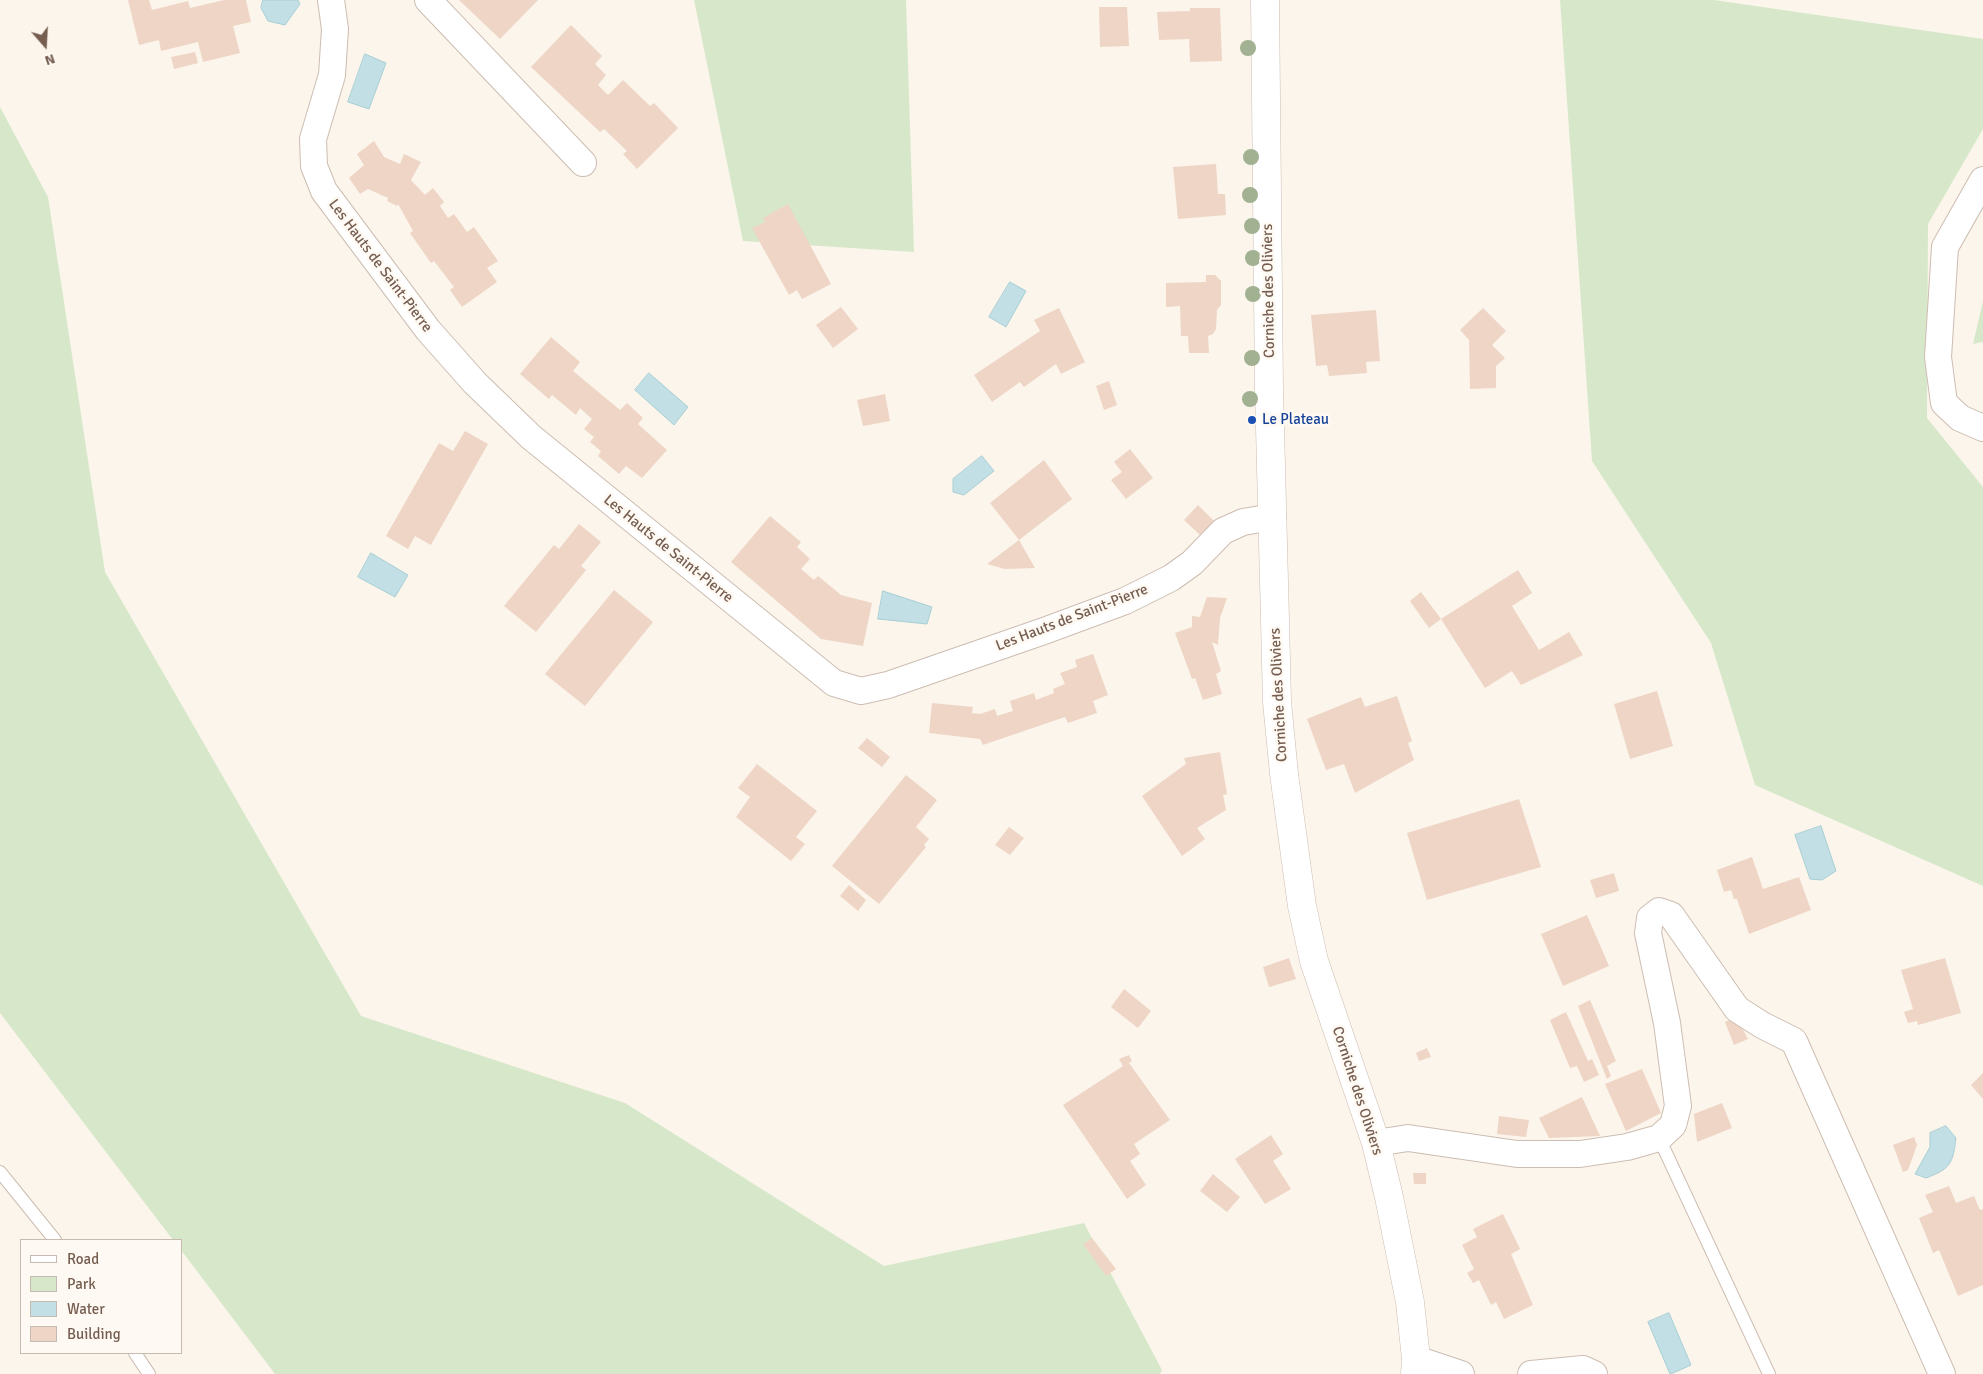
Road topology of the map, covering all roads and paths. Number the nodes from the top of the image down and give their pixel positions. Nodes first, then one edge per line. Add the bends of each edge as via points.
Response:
1 (331, 0) edge
2 (428, 0) edge
3 (1264, 0) edge
4 (583, 163) dead end
5 (1983, 180) edge
6 (1983, 428) edge
7 (1273, 517) junction
8 (1659, 1138) junction
9 (1376, 1143) junction
10 (0, 1172) edge
11 (54, 1239) edge
12 (136, 1354) edge
13 (1415, 1366) edge
14 (149, 1374) edge
15 (1462, 1374) edge
16 (1531, 1374) edge
17 (1594, 1374) edge
18 (1769, 1374) edge
19 (1942, 1374) edge

1 - 7 street, Les Hauts de Saint-Pierre via 335,29 332,76 313,139 314,166 324,191 428,330 475,383 546,449 834,684 861,691 888,685 1125,601 1171,578 1192,563 1223,531 1243,522
2 - 4 street
3 - 7 street, Corniche des Oliviers
5 - 6 street via 1945,248 1938,357 1944,403 1960,418
7 - 9 street, Corniche des Oliviers via 1277,702 1302,906 1314,960
8 - 9 street via 1580,1154 1517,1154 1408,1138
8 - 18 lane
8 - 19 street via 1673,1125 1678,1106 1667,1023 1648,933 1650,918 1659,911 1671,914 1737,1009 1794,1041
9 - 13 street, Corniche des Oliviers via 1410,1302
10 - 11 lane
12 - 14 lane
13 - 15 street
16 - 17 street via 1583,1369

